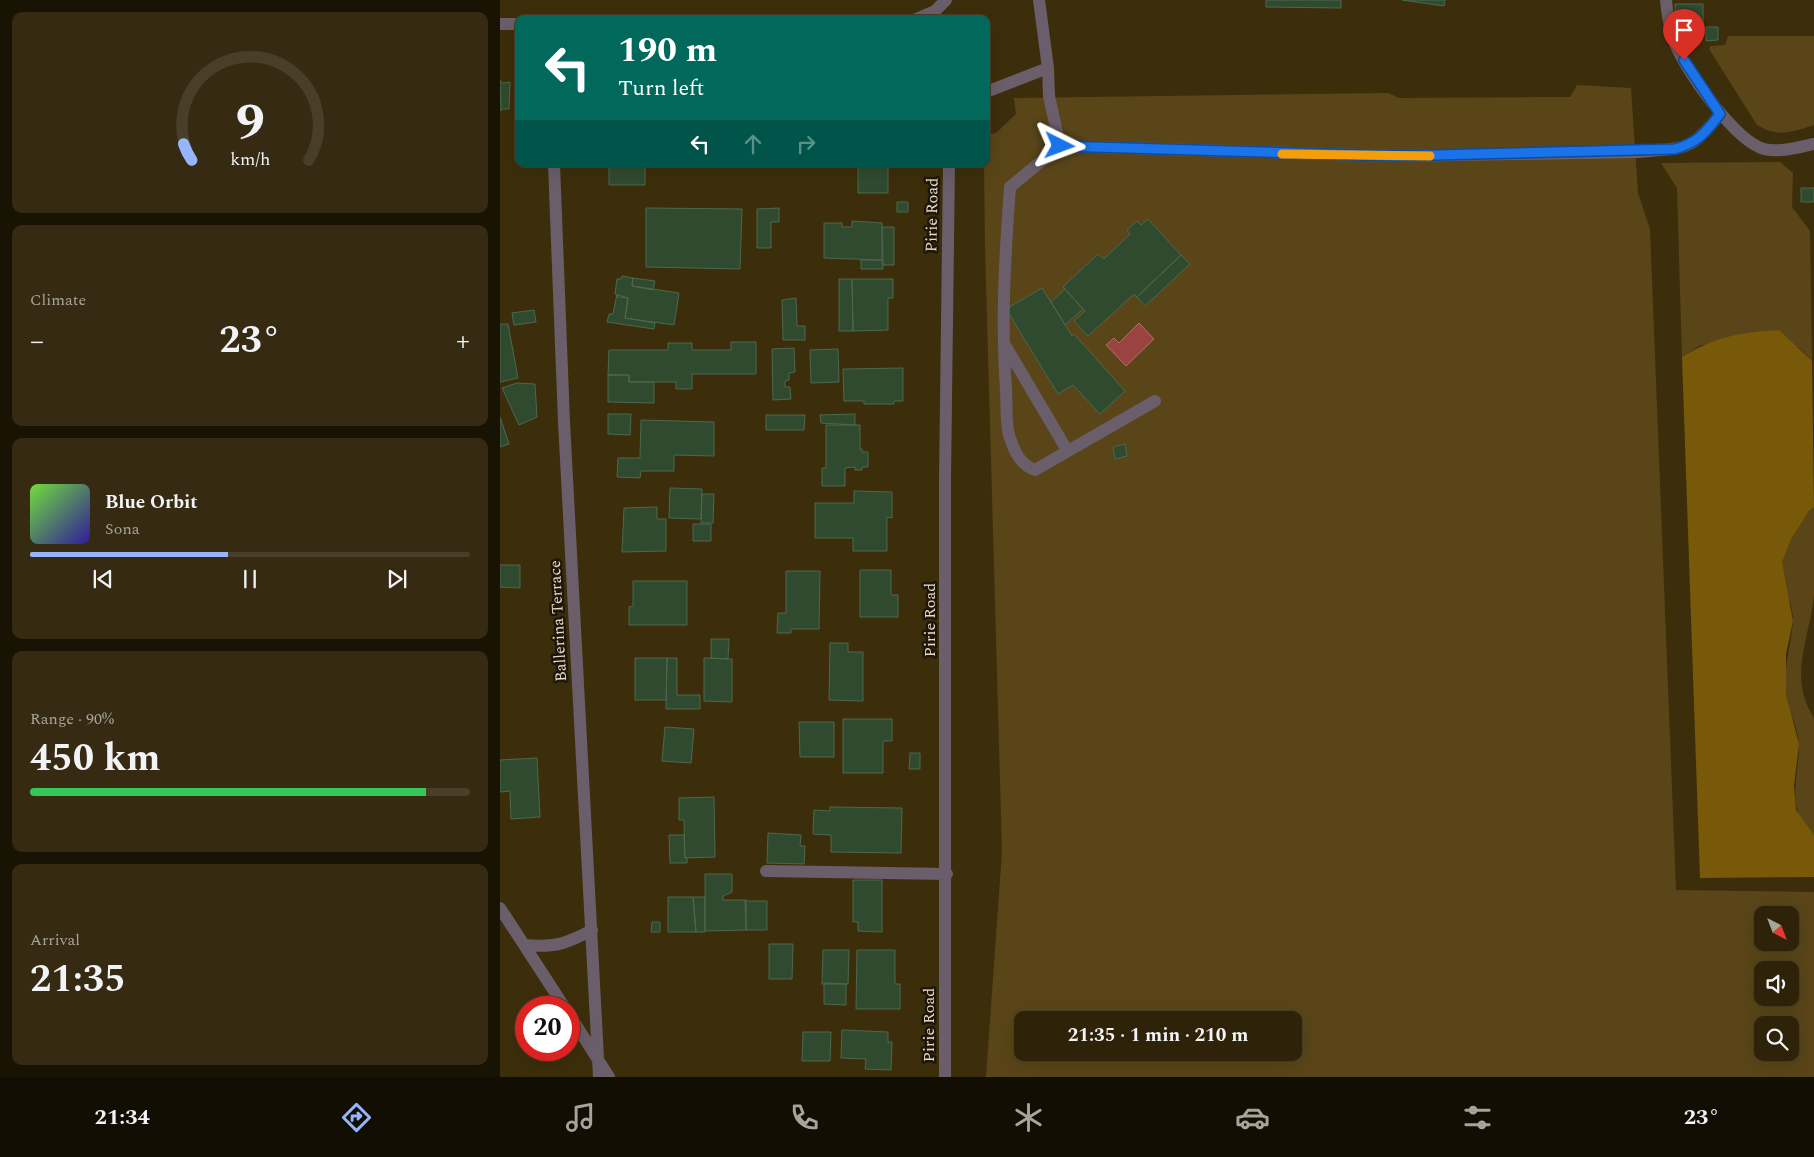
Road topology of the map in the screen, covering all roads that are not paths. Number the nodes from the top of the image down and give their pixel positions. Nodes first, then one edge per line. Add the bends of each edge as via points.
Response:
1 (1039, 0) edge
2 (1666, 0) edge
3 (942, 5) edge
4 (923, 15) edge
5 (500, 24) edge
6 (515, 24) edge
7 (1048, 68) junction
8 (990, 90) edge
9 (1720, 114) junction
10 (1814, 144) edge
11 (1060, 146) junction
12 (554, 167) edge
13 (949, 167) edge
14 (1003, 342) junction
15 (1155, 401) dead end
16 (1067, 450) junction
17 (766, 871) dead end
18 (947, 874) junction
19 (500, 908) edge
20 (592, 930) junction
21 (524, 945) junction
22 (557, 996) edge
23 (580, 1031) edge
24 (598, 1060) junction
25 (599, 1077) edge
26 (609, 1077) edge
27 (945, 1077) edge

1 - 7 street
2 - 9 street via 1675,43
3 - 4 street
5 - 6 street
7 - 8 street
7 - 11 street via 1049,96
9 - 10 street via 1751,143 1766,149 1791,149
9 - 11 street via 1692,144 1645,151 1395,156
11 - 14 street via 1010,187
12 - 20 street, Ballerina Terrace via 564,422
13 - 18 street, Pirie Road via 945,479
14 - 16 street
14 - 16 street via 1009,436 1019,459 1035,470
15 - 16 street
17 - 18 street
18 - 27 street, Pirie Road
19 - 21 street
20 - 21 street via 562,945
20 - 24 street, Ballerina Terrace
21 - 22 street
23 - 24 street
24 - 25 street, Ballerina Terrace
24 - 26 street

